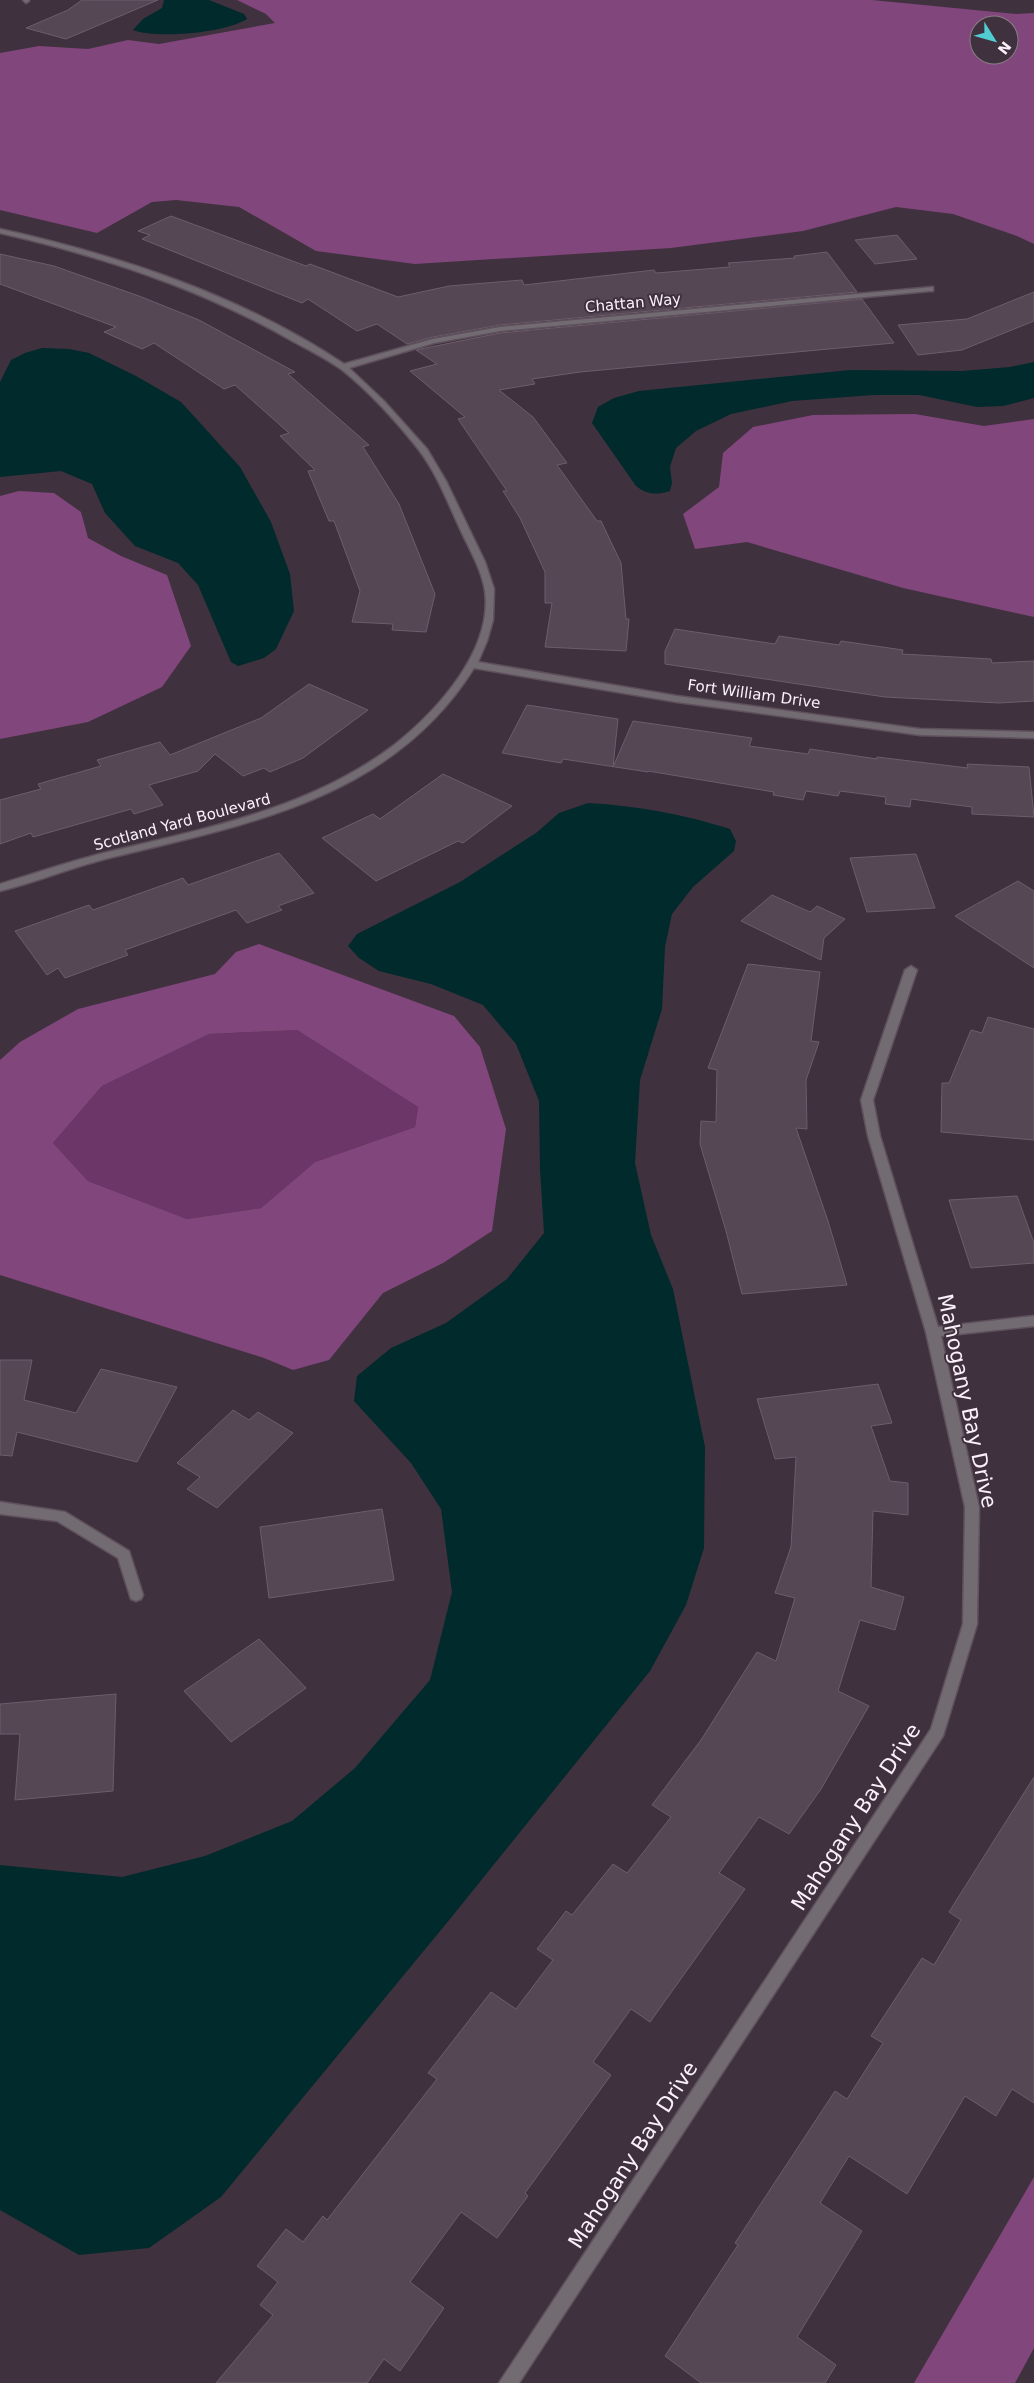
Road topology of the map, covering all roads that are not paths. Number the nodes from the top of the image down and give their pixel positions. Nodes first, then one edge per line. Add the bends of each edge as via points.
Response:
1 (0, 231) edge
2 (930, 289) dead end
3 (342, 367) junction
4 (471, 664) junction
5 (1034, 735) edge
6 (0, 888) edge
7 (911, 970) dead end
8 (1034, 1321) edge
9 (933, 1332) junction
10 (0, 1508) edge
11 (136, 1595) dead end
12 (508, 2383) edge

1 - 3 street, Scotland Yard Boulevard via 72,247 214,297 272,325
2 - 3 street, Chattan Way via 500,329 433,341
3 - 4 street, Scotland Yard Boulevard via 389,411 426,454 485,574 490,596 489,621
4 - 5 street, Fort William Drive via 677,699 920,732
4 - 6 street, Scotland Yard Boulevard via 459,685 432,718 395,750 342,783 276,812 45,872
7 - 9 street, Mahogany Bay Drive via 867,1100 874,1136
8 - 9 street
9 - 12 street, Mahogany Bay Drive via 972,1507 970,1624 938,1731
10 - 11 street via 60,1516 124,1555

